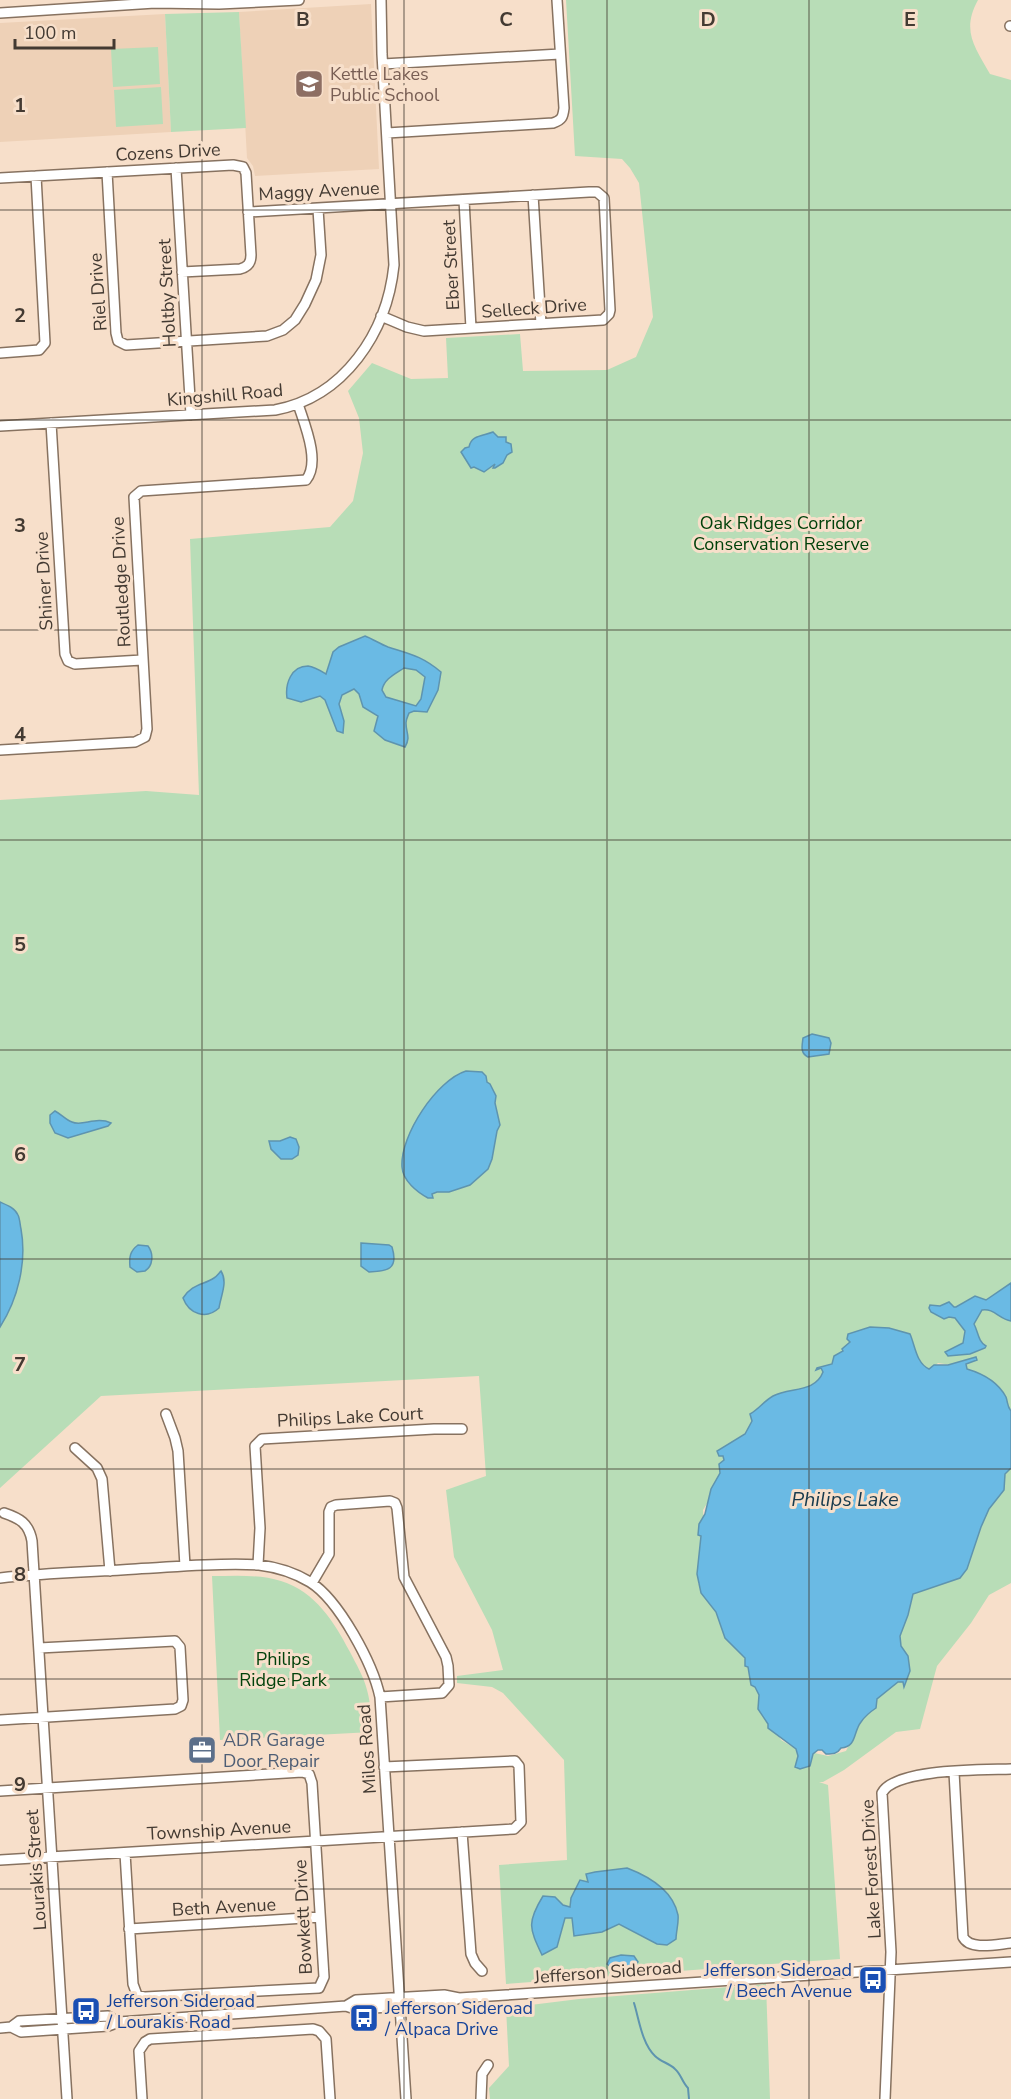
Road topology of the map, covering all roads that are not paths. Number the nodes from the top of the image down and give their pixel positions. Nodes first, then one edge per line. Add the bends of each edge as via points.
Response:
1 (299, 0) edge
2 (381, 0) edge
3 (557, 0) edge
4 (250, 1) edge
5 (0, 13) edge
6 (560, 54) junction
7 (383, 64) junction
8 (387, 133) junction
9 (176, 168) junction
10 (106, 172) junction
11 (36, 176) junction
12 (0, 178) edge
13 (533, 195) junction
14 (464, 200) junction
15 (391, 204) junction
16 (318, 208) junction
17 (248, 212) junction
18 (182, 272) junction
19 (381, 316) junction
20 (541, 324) junction
21 (471, 328) junction
22 (187, 342) junction
23 (0, 353) edge
24 (298, 404) junction
25 (191, 415) junction
26 (51, 423) junction
27 (0, 426) edge
28 (142, 660) junction
29 (0, 750) edge
30 (166, 1414) dead end
31 (462, 1429) dead end
32 (75, 1448) dead end
33 (4, 1513) dead end
34 (258, 1565) junction
35 (185, 1566) junction
36 (110, 1570) junction
37 (34, 1575) junction
38 (0, 1578) edge
39 (312, 1583) junction
40 (39, 1648) junction
41 (380, 1697) junction
42 (43, 1718) junction
43 (0, 1720) edge
44 (384, 1767) junction
45 (1011, 1769) edge
46 (954, 1772) junction
47 (48, 1788) junction
48 (0, 1791) edge
49 (462, 1832) junction
50 (389, 1836) junction
51 (316, 1841) junction
52 (125, 1852) junction
53 (52, 1857) junction
54 (0, 1860) edge
55 (320, 1917) junction
56 (129, 1929) junction
57 (1011, 1943) edge
58 (1011, 1962) edge
59 (891, 1970) junction
60 (482, 1971) dead end
61 (399, 2002) junction
62 (62, 2018) junction
63 (119, 2022) junction
64 (10, 2027) junction
65 (0, 2028) edge
66 (63, 2029) junction
67 (488, 2065) dead end
68 (67, 2099) edge
69 (142, 2099) edge
70 (330, 2099) edge
71 (406, 2099) edge
72 (481, 2099) edge
73 (885, 2099) edge

1 - 4 street
2 - 7 street, Kingshill Road
3 - 6 street
4 - 5 street
6 - 7 street
6 - 8 street via 564,108 560,121
7 - 8 street, Kingshill Road
8 - 15 street, Kingshill Road
9 - 10 street, Cozens Drive
9 - 17 street, Cozens Drive via 243,167
9 - 18 street, Holtby Street
10 - 11 street, Cozens Drive
10 - 22 street, Riel Drive via 118,341 126,345
11 - 12 street, Cozens Drive
11 - 23 street via 45,343 39,350
13 - 14 street, Selleck Drive
13 - 20 street
13 - 20 street, Selleck Drive via 597,192 604,198 609,314 599,321
14 - 15 street, Selleck Drive
14 - 21 street, Eber Street
15 - 16 street, Maggy Avenue
15 - 19 street, Kingshill Road via 394,265
16 - 17 street, Maggy Avenue
16 - 22 street via 319,272 295,320 267,336
17 - 18 street, Cozens Drive via 248,266
18 - 22 street, Holtby Street
19 - 21 street, Selleck Drive via 416,330
19 - 24 street, Kingshill Road via 348,371 321,393
20 - 21 street, Selleck Drive
22 - 25 street, Holtby Street
24 - 25 street, Kingshill Road via 265,411
24 - 28 street, Routledge Drive via 311,446 306,480 135,494
25 - 26 street, Kingshill Road
26 - 27 street, Kingshill Road
26 - 28 street, Shiner Drive via 65,654 75,664
28 - 29 street, Routledge Drive via 147,729 141,740
30 - 35 street via 178,1451
31 - 34 street, Philips Lake Court via 262,1438 255,1446
32 - 36 street via 97,1468 102,1479
33 - 37 street, Lourakis Street via 27,1526
34 - 35 street, Milos Road
34 - 39 street, Milos Road
35 - 36 street, Milos Road
36 - 37 street, Milos Road
37 - 38 street, Milos Road
37 - 40 street, Lourakis Street
39 - 41 street, Milos Road via 344,1617
39 - 41 street via 329,1554 331,1507 395,1503 404,1577 446,1658 450,1680 442,1693
40 - 42 street, Lourakis Street
40 - 42 street via 175,1641 180,1647 181,1706
41 - 44 street, Milos Road
42 - 43 street
42 - 47 street, Lourakis Street
44 - 49 street, Township Avenue via 515,1761 519,1766 519,1826
44 - 50 street, Milos Road
45 - 46 street, Lake Forest Drive
46 - 57 street via 963,1937 974,1945
46 - 59 street, Lake Forest Drive via 901,1779 882,1793
47 - 48 street
47 - 51 street, Bowkett Drive via 306,1772 312,1783
47 - 53 street, Lourakis Street
49 - 50 street, Township Avenue
49 - 60 street via 471,1954
50 - 51 street, Township Avenue
50 - 61 street, Milos Road
51 - 52 street, Township Avenue
51 - 55 street, Bowkett Drive
52 - 53 street, Township Avenue
52 - 56 street, Bowkett Drive
53 - 54 street, Township Avenue
53 - 62 street, Lourakis Street
55 - 56 street, Beth Avenue
55 - 56 street, Bowkett Drive via 324,1977 319,1988 140,1997 133,1984
58 - 59 street, Jefferson Sideroad
59 - 61 street, Jefferson Sideroad via 459,1998 445,2004
59 - 73 street
61 - 63 street, Jefferson Sideroad via 355,2009 346,2006
61 - 71 street, Milos Road
62 - 63 street, Jefferson Sideroad via 108,2016
62 - 64 street, Jefferson Sideroad via 19,2021
62 - 66 street, Lourakis Street
63 - 66 street, Jefferson Sideroad
64 - 65 street, Jefferson Sideroad
64 - 66 street, Jefferson Sideroad via 21,2031
66 - 68 street, Lourakis Street
67 - 72 street via 482,2074
69 - 70 street via 139,2051 150,2039 313,2029 326,2038

